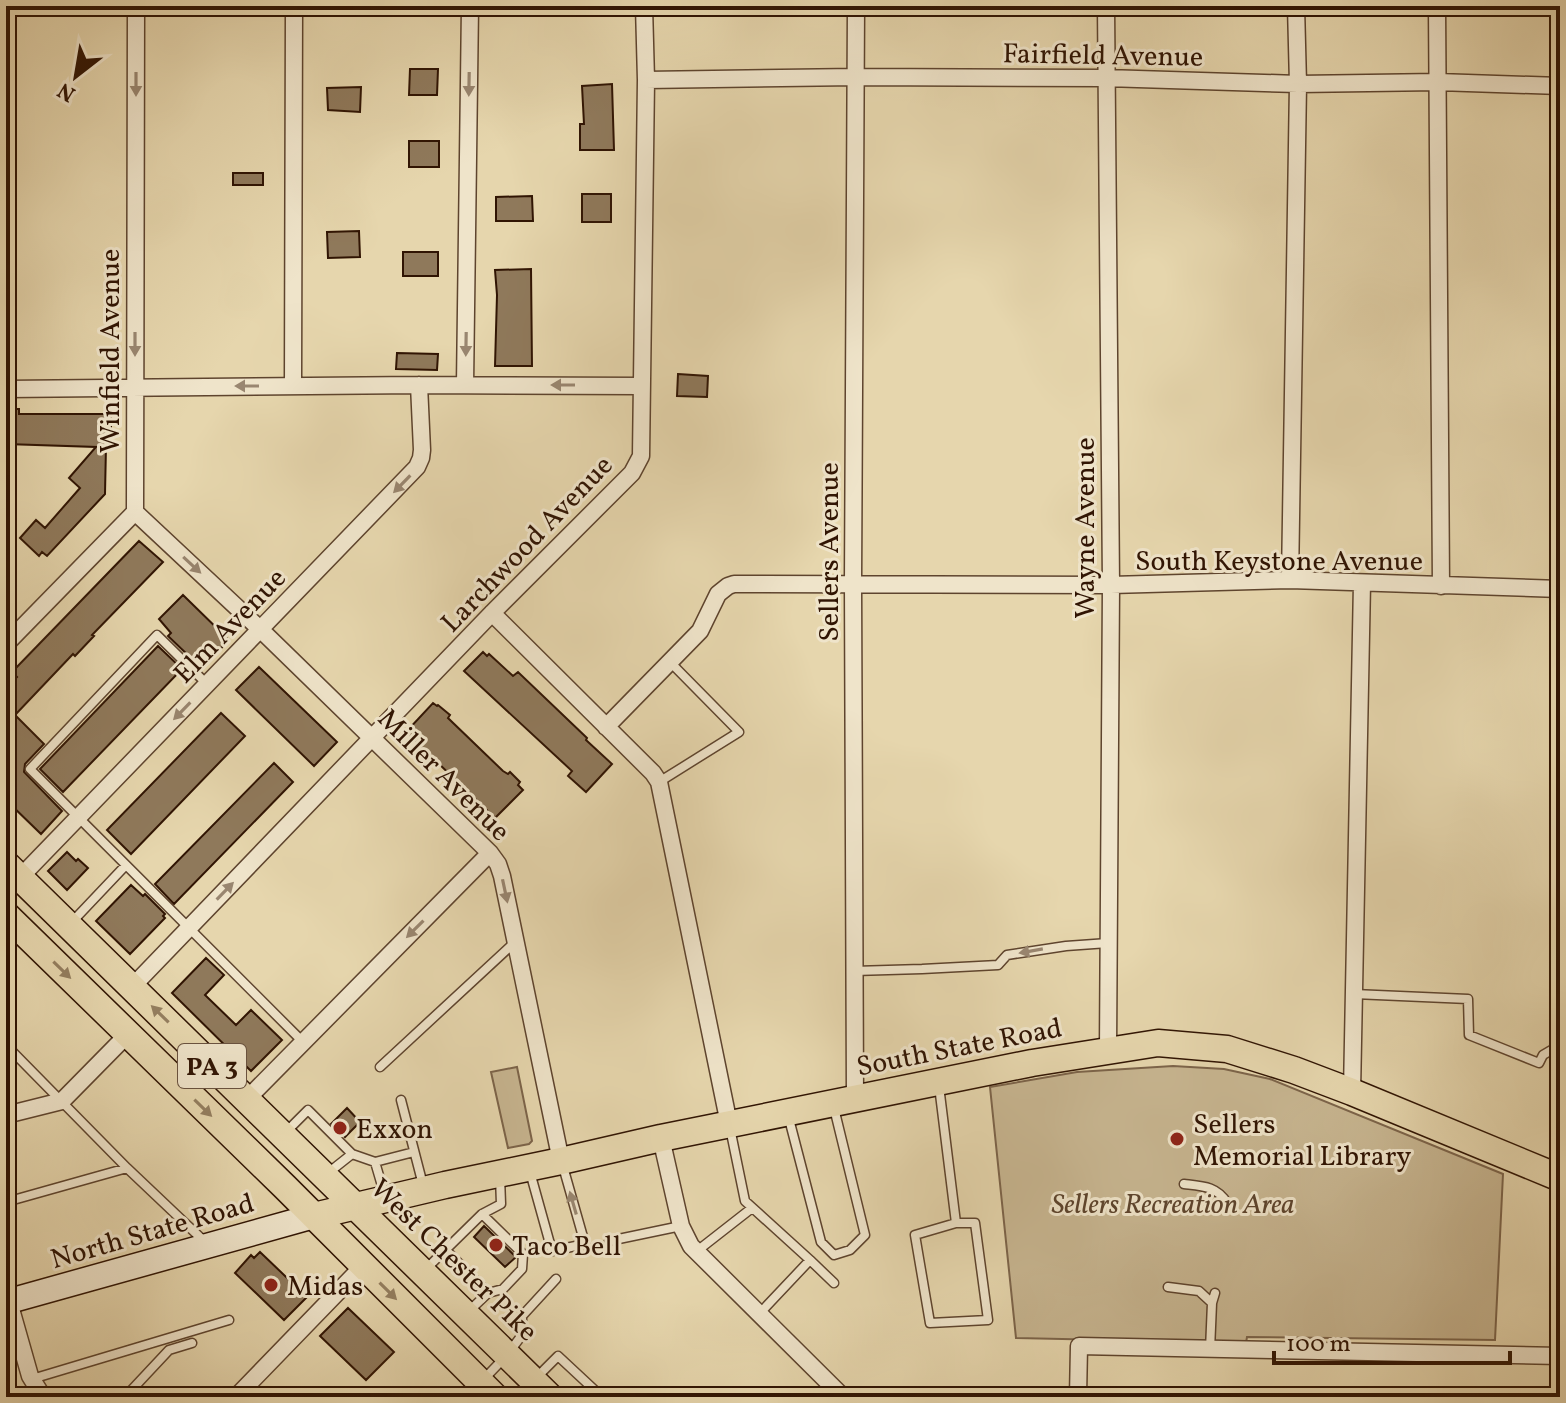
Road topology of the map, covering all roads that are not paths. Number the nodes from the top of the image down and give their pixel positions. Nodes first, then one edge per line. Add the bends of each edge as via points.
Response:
1 (136, 6) edge
2 (294, 6) edge
3 (470, 6) edge
4 (644, 6) edge
5 (856, 6) edge
6 (1106, 6) edge
7 (1296, 6) edge
8 (1437, 6) edge
9 (856, 77) junction
10 (1106, 78) junction
11 (646, 80) junction
12 (1438, 82) junction
13 (1298, 84) junction
14 (1560, 86) edge
15 (419, 385) junction
16 (465, 385) junction
17 (135, 386) junction
18 (293, 386) junction
19 (641, 386) junction
20 (6, 389) edge
21 (135, 512) junction
22 (1290, 580) junction
23 (853, 583) junction
24 (1362, 583) junction
25 (1111, 585) junction
26 (1441, 586) junction
27 (1560, 589) edge
28 (492, 613) junction
29 (261, 630) junction
30 (6, 644) edge
31 (670, 661) junction
32 (208, 685) junction
33 (606, 727) junction
34 (373, 739) junction
35 (659, 782) junction
36 (78, 817) junction
37 (490, 853) junction
38 (126, 865) junction
39 (11, 878) edge
40 (6, 915) edge
41 (69, 926) junction
42 (190, 927) junction
43 (515, 942) junction
44 (1108, 943) junction
45 (854, 971) junction
46 (132, 987) junction
47 (1354, 994) junction
48 (128, 1034) junction
49 (303, 1042) junction
50 (6, 1045) edge
51 (1108, 1050) junction
52 (1560, 1050) edge
53 (380, 1067) dead end
54 (939, 1082) junction
55 (1352, 1092) junction
56 (247, 1099) junction
57 (401, 1100) dead end
58 (62, 1101) junction
59 (844, 1101) junction
60 (788, 1112) junction
61 (6, 1115) edge
62 (729, 1124) junction
63 (283, 1135) junction
64 (661, 1138) junction
65 (414, 1152) junction
66 (352, 1154) junction
67 (561, 1161) junction
68 (375, 1162) junction
69 (127, 1168) junction
70 (529, 1168) junction
71 (499, 1174) junction
72 (324, 1176) junction
73 (1560, 1178) edge
74 (1184, 1184) dead end
75 (424, 1190) junction
76 (386, 1199) junction
77 (6, 1202) edge
78 (1227, 1203) dead end
79 (355, 1206) junction
80 (752, 1208) junction
81 (482, 1214) junction
82 (314, 1216) junction
83 (956, 1223) junction
84 (681, 1226) junction
85 (609, 1241) dead end
86 (209, 1245) junction
87 (446, 1250) junction
88 (697, 1252) junction
89 (810, 1260) junction
90 (363, 1266) junction
91 (423, 1272) junction
92 (556, 1279) dead end
93 (834, 1283) dead end
94 (1168, 1287) dead end
95 (488, 1293) junction
96 (7, 1302) edge
97 (465, 1314) junction
98 (759, 1314) junction
99 (229, 1320) dead end
100 (192, 1343) dead end
101 (1210, 1350) junction
102 (507, 1355) junction
103 (1560, 1356) edge
104 (37, 1388) edge
105 (542, 1389) edge
106 (481, 1392) edge
107 (13, 1397) edge
108 (125, 1397) edge
109 (236, 1397) edge
110 (602, 1397) edge
111 (843, 1397) edge
112 (1078, 1397) edge

1 -> 17 street, Winfield Avenue
2 - 18 street
3 -> 16 street
4 - 11 street, Larchwood Avenue
5 - 9 street, Sellers Avenue
6 - 10 street, Wayne Avenue
7 - 13 street
8 - 12 street
9 - 10 street, Fairfield Avenue
9 - 11 street, Fairfield Avenue
9 - 23 street, Sellers Avenue
10 - 13 street, Fairfield Avenue
10 - 25 street, Wayne Avenue
11 - 19 street, Larchwood Avenue
12 - 13 street, Fairfield Avenue
12 - 14 street, Fairfield Avenue
12 - 26 street
13 - 22 street
15 - 16 street
15 - 18 street
15 -> 29 street, Elm Avenue via 422,450 417,467
19 -> 16 street
18 -> 17 street
17 - 20 street
17 - 21 street, Winfield Avenue
19 - 28 street, Larchwood Avenue via 638,464
21 -> 29 street, Miller Avenue
21 - 30 street
22 - 24 street, South Keystone Avenue
22 - 25 street, South Keystone Avenue
23 - 25 street, South Keystone Avenue
23 - 31 street, South Keystone Avenue via 728,586 718,594 700,631
23 - 45 street, Sellers Avenue
24 - 26 street, South Keystone Avenue
24 - 47 street
25 - 44 street, Wayne Avenue
26 - 27 street, South Keystone Avenue
28 - 33 street
28 - 34 street, Larchwood Avenue
29 - 32 street, Elm Avenue
29 - 34 street, Miller Avenue
31 - 33 street
31 - 35 lane via 739,732
32 -> 36 street, Elm Avenue
32 - 36 lane via 157,635 30,769
33 - 35 street
34 - 37 street, Miller Avenue
42 -> 34 street, Larchwood Avenue
35 - 62 street
36 - 38 lane
36 - 39 street, Elm Avenue
37 -> 43 street, Miller Avenue via 502,876
37 -> 49 street
38 - 41 lane
38 - 42 lane
39 - 41 main road, West Chester Pike / PA 3
40 -> 48 main road, PA 3
41 - 46 main road, West Chester Pike / PA 3
42 - 46 street, Larchwood Avenue
42 - 49 lane
43 - 53 lane
43 - 67 street, Miller Avenue
44 -> 45 lane via 1007,955 998,965
44 - 51 street, Wayne Avenue
45 - 59 street, Sellers Avenue
56 -> 46 main road, West Chester Pike / PA 3
47 - 52 lane via 1468,999 1469,1035 1539,1063 1543,1055
47 - 55 street
48 - 58 street
48 -> 82 main road, PA 3
49 - 56 street
50 - 58 lane
51 - 54 main road, South State Road
51 - 55 main road, South State Road via 1158,1043 1227,1049
54 - 59 main road, South State Road
54 - 83 lane
55 - 73 main road, South State Road
56 - 63 main road, West Chester Pike / PA 3
57 - 65 lane
58 - 61 street
58 - 69 lane
59 - 60 main road, South State Road
59 - 60 lane via 865,1235 850,1250 834,1255 821,1242
60 - 62 main road, South State Road
62 - 64 main road, South State Road
62 - 80 lane via 745,1201
63 - 66 lane via 308,1110
63 - 72 main road, West Chester Pike / PA 3
64 - 67 main road, South State Road
64 - 84 street
65 - 68 lane
65 - 75 lane
66 - 68 lane
66 - 72 lane
67 - 70 main road, South State Road
70 -> 67 lane via 552,1251 585,1244
68 - 76 lane
69 - 77 lane
69 - 86 lane
70 - 71 main road, South State Road
71 - 75 main road, South State Road
71 - 81 lane via 501,1204
72 - 79 main road, West Chester Pike / PA 3
74 - 78 lane via 1210,1187
75 - 76 main road, South State Road
76 - 79 main road, South State Road
79 - 82 main road, South State Road
79 - 91 main road, West Chester Pike / PA 3
80 - 88 lane
80 - 89 lane
81 - 87 lane
81 - 95 lane via 523,1254 522,1269 503,1289
82 - 86 main road, North State Road
82 - 90 main road, PA 3
83 - 83 lane via 975,1223 988,1320 930,1323 915,1235
84 - 85 lane
84 - 88 street
86 - 96 main road, North State Road
87 - 91 lane
87 - 95 lane
88 - 98 street
89 - 93 lane
89 - 98 lane
90 -> 106 main road, PA 3
90 - 109 street
91 - 97 main road, West Chester Pike / PA 3
92 - 102 lane via 522,1316 522,1335
94 - 101 lane via 1214,1298
95 - 97 lane
96 - 104 street
97 - 102 main road, West Chester Pike / PA 3
98 - 111 street
99 - 104 lane
100 - 108 lane via 169,1350
101 - 103 street
101 - 112 street via 1079,1346
102 - 105 main road, West Chester Pike / PA 3
102 - 106 lane
104 - 107 lane
105 - 110 lane via 558,1356

